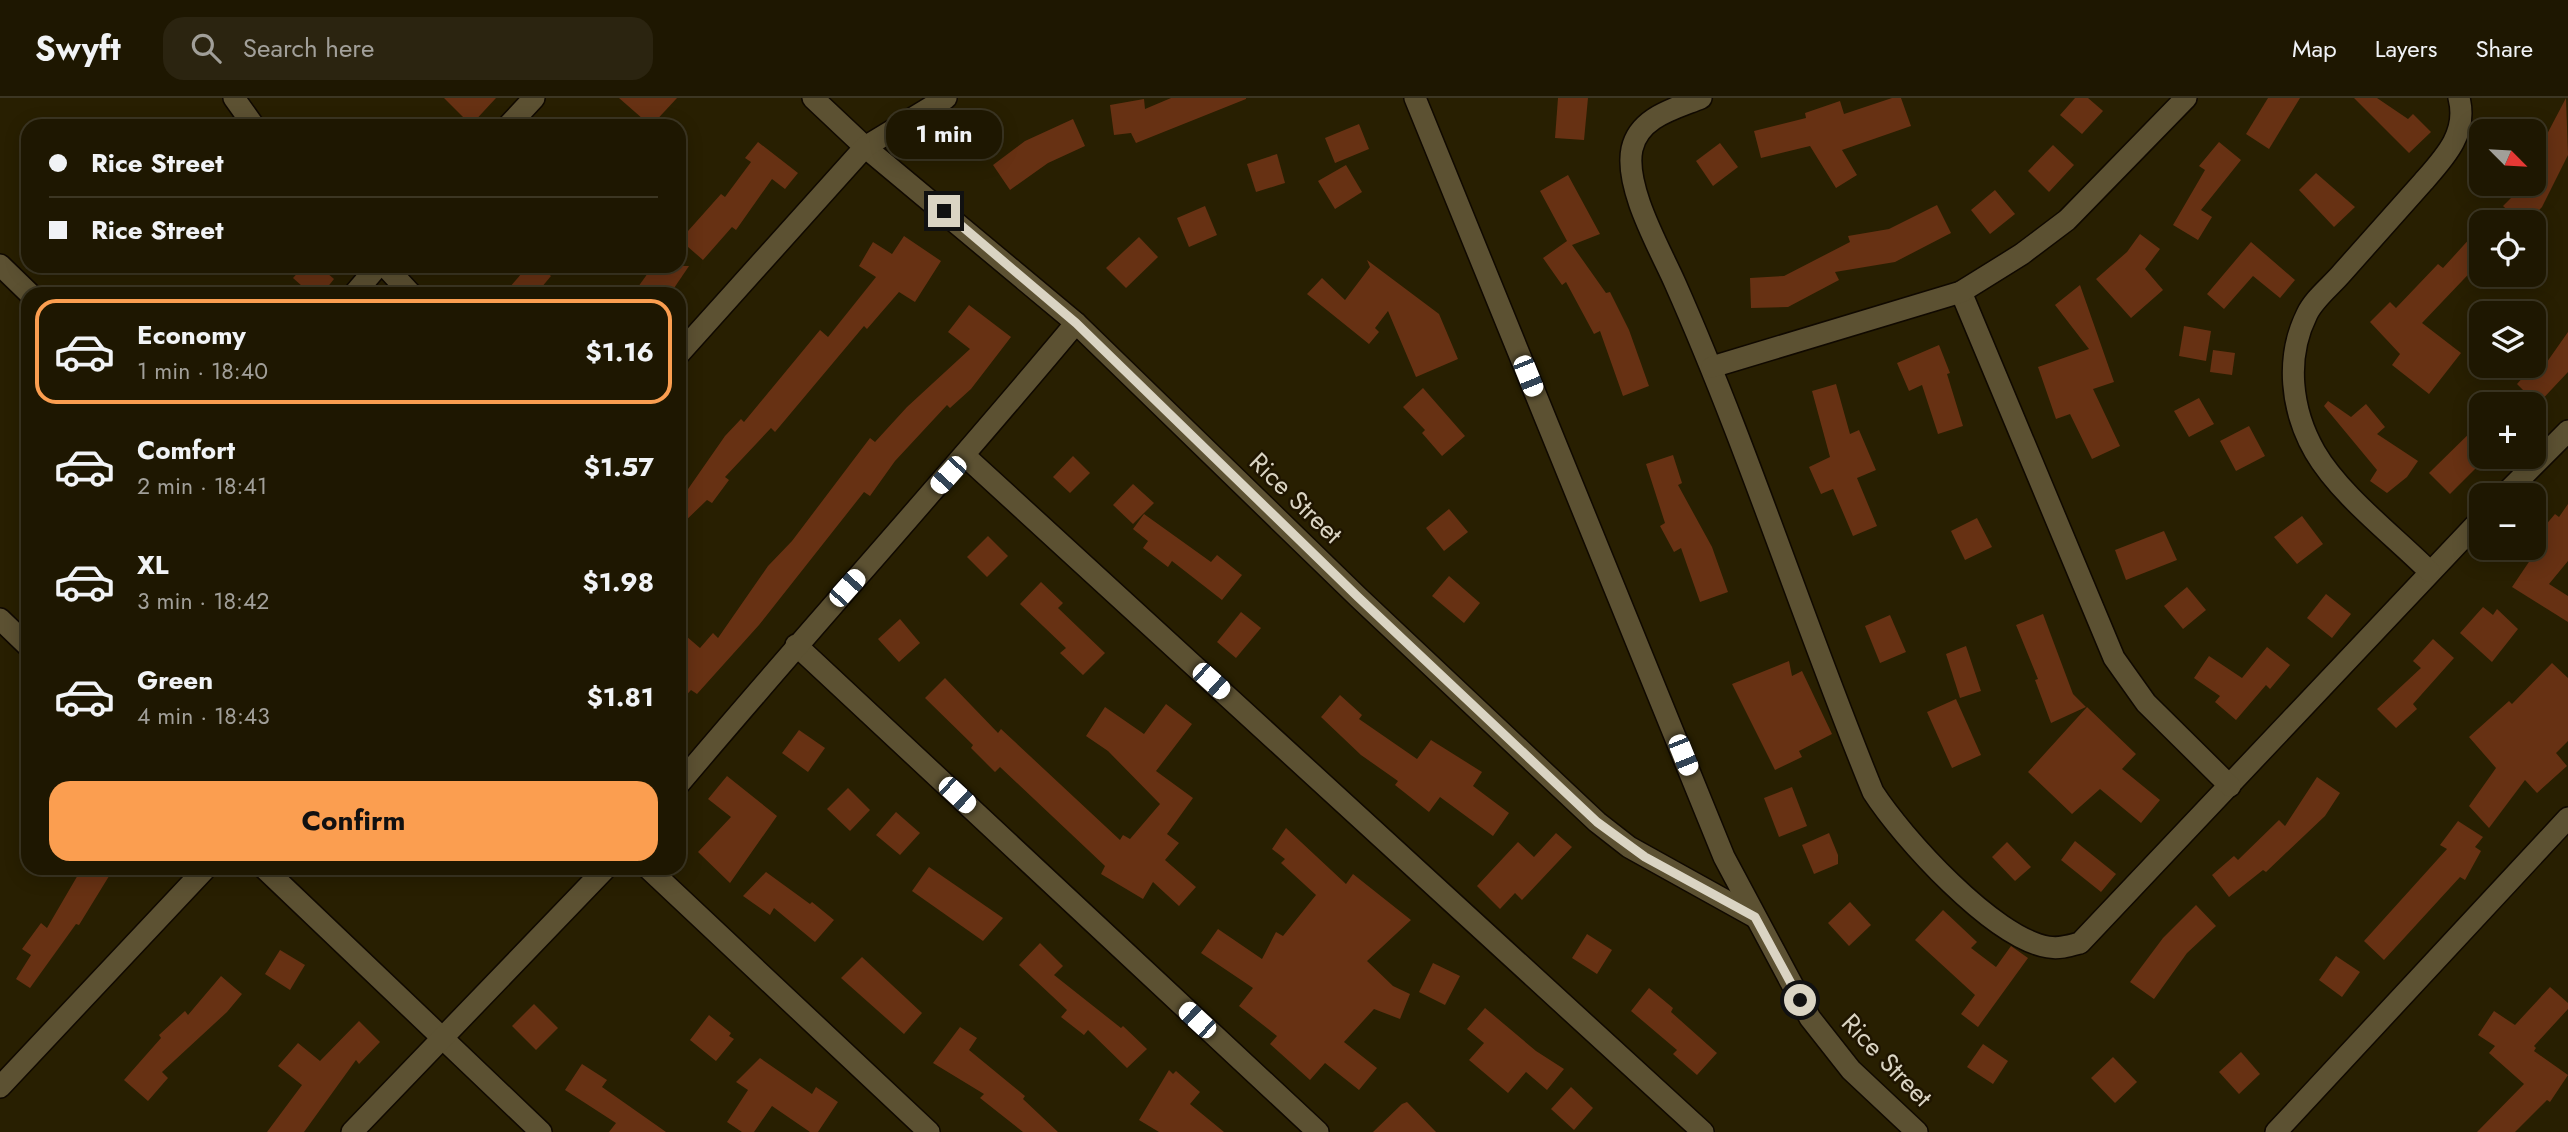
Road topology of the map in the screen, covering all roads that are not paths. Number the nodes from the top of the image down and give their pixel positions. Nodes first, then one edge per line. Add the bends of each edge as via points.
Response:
1 (234, 98) edge
2 (534, 98) edge
3 (813, 98) edge
4 (946, 98) edge
5 (1415, 98) edge
6 (1701, 98) edge
7 (2186, 98) edge
8 (2459, 98) edge
9 (249, 119) edge
10 (514, 119) edge
11 (865, 147) junction
12 (0, 265) edge
13 (372, 273) edge
14 (392, 273) edge
15 (23, 287) edge
16 (360, 287) edge
17 (404, 287) edge
18 (1961, 292) junction
19 (1076, 323) junction
20 (686, 346) edge
21 (1712, 367) junction
22 (2568, 430) edge
23 (965, 456) junction
24 (2516, 483) edge
25 (2469, 531) edge
26 (2429, 571) junction
27 (0, 620) edge
28 (21, 640) edge
29 (796, 645) junction
30 (686, 776) edge
31 (2230, 786) junction
32 (2568, 818) edge
33 (199, 875) edge
34 (271, 875) edge
35 (599, 875) edge
36 (655, 875) edge
37 (1755, 917) junction
38 (440, 1039) junction
39 (0, 1087) edge
40 (352, 1132) edge
41 (541, 1132) edge
42 (929, 1132) edge
43 (1318, 1132) edge
44 (1703, 1132) edge
45 (1917, 1132) edge
46 (2276, 1132) edge

1 - 9 street
2 - 10 street
3 - 11 street, Rice Street
4 - 11 street
5 - 37 street, Rice Street via 1724,857
6 - 21 street via 1645,124 1631,160 1640,204
7 - 18 street via 2067,220
8 - 26 street via 2459,131 2452,146 2308,311 2295,343 2296,406 2314,451 2333,477
11 - 19 street, Rice Street
11 - 20 street
12 - 15 street
13 - 16 street
14 - 17 street
18 - 21 street
18 - 31 street via 2114,659 2146,703
19 - 23 street
19 - 37 street, Rice Street via 1597,822 1640,853
21 - 31 street via 1873,792 1921,855 2008,930 2049,948 2080,943
22 - 24 street
23 - 29 street
23 - 44 street
25 - 26 street
26 - 31 street
27 - 28 street
29 - 30 street
29 - 43 street
32 - 46 street
33 - 39 street
34 - 38 street
35 - 38 street
36 - 42 street
37 - 45 street, Rice Street via 1830,1046
38 - 40 street
38 - 41 street

